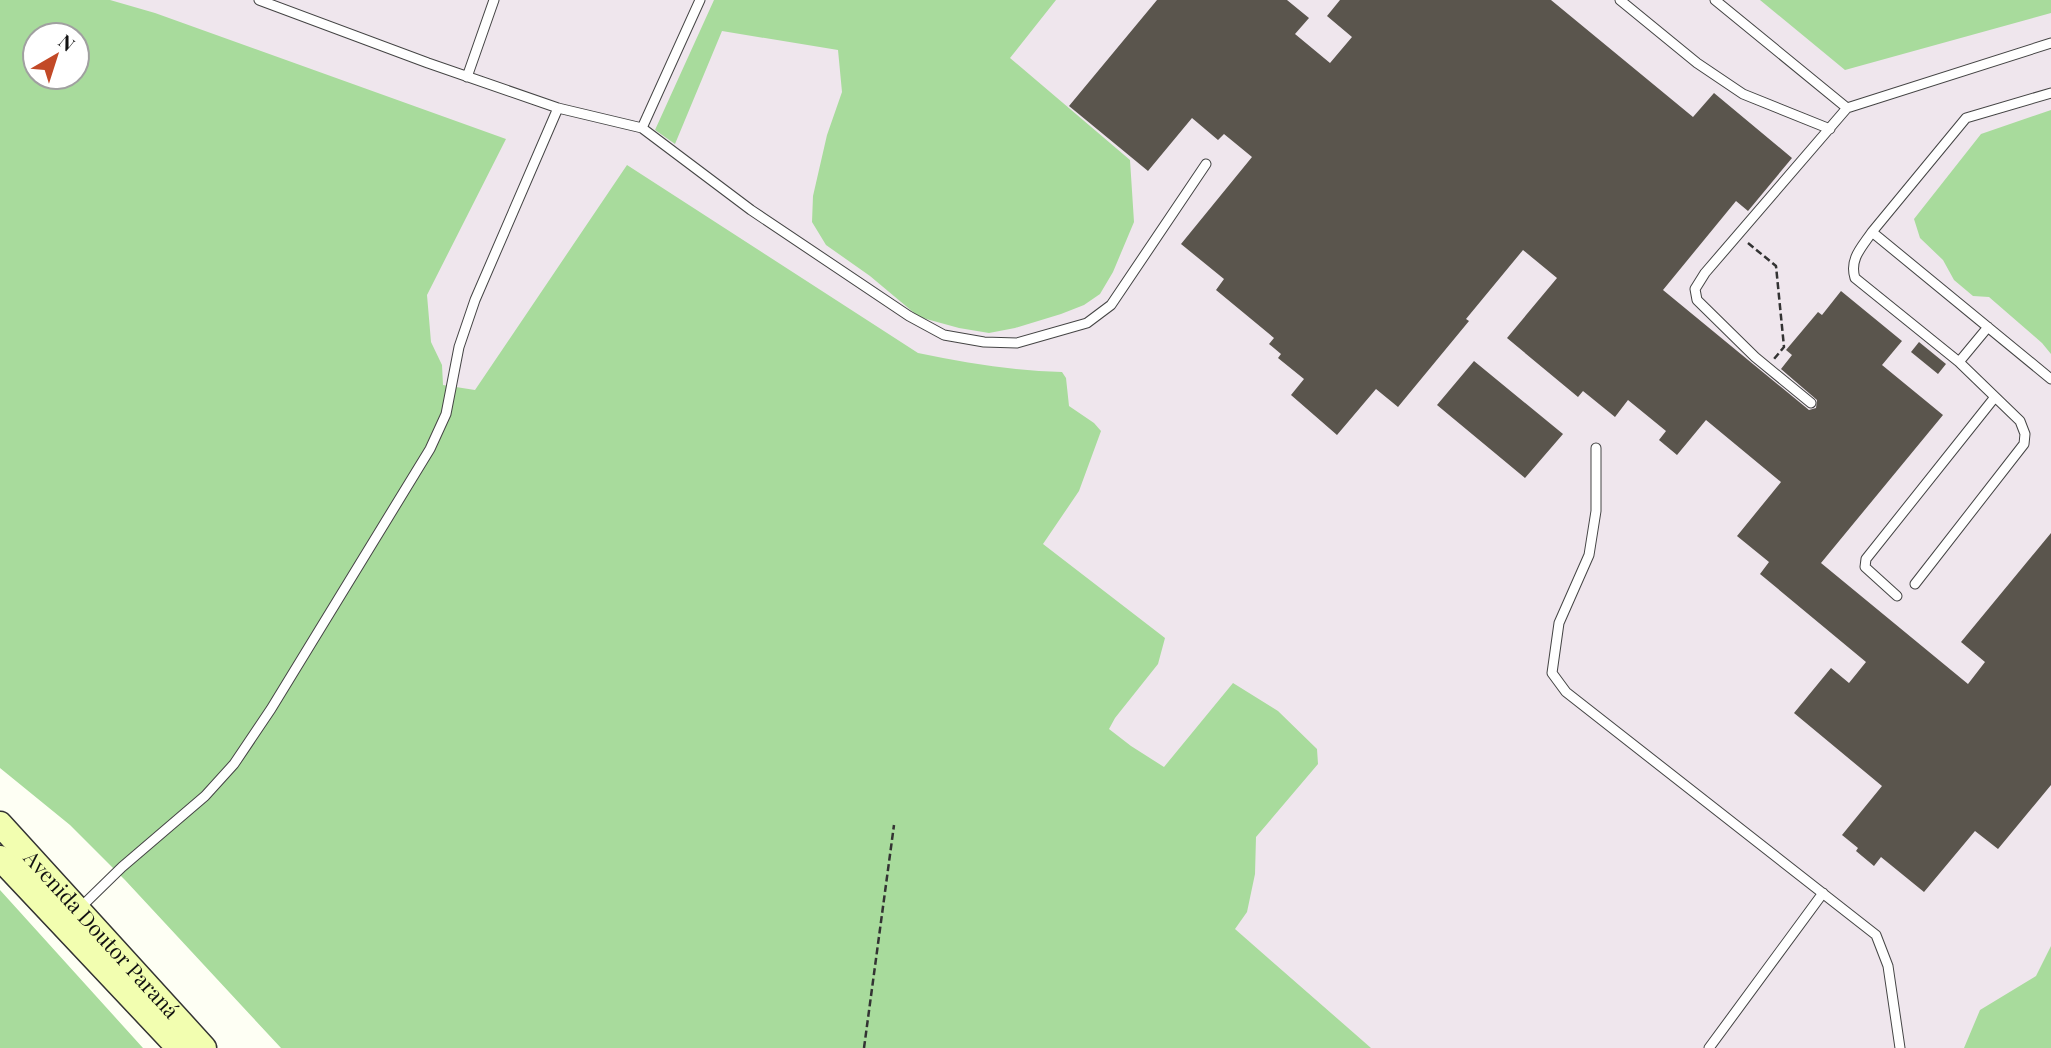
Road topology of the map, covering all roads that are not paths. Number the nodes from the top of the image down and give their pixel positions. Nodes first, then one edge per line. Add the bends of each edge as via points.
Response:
1 (259, 0) edge
2 (494, 0) edge
3 (700, 0) edge
4 (1620, 0) edge
5 (1715, 0) edge
6 (2051, 43) edge
7 (467, 77) junction
8 (2051, 93) edge
9 (558, 108) junction
10 (1847, 108) junction
11 (642, 128) junction
12 (1830, 129) junction
13 (1206, 163) dead end
14 (1872, 232) junction
15 (1988, 327) junction
16 (1959, 362) junction
17 (2051, 379) edge
18 (1995, 397) junction
19 (1811, 403) dead end
20 (1596, 448) dead end
21 (1915, 584) dead end
22 (1897, 596) dead end
23 (0, 824) edge
24 (0, 858) edge
25 (1823, 893) junction
26 (79, 909) junction
27 (179, 1048) edge
28 (204, 1048) edge
29 (1709, 1048) edge
30 (1900, 1048) edge

1 - 7 lane
2 - 7 lane
3 - 11 lane
4 - 12 lane via 1743,94
5 - 10 lane
6 - 10 lane
7 - 9 lane
8 - 14 lane via 1966,118
9 - 11 lane
9 - 26 lane via 475,300 446,414 430,449 234,764 205,796
10 - 12 lane
11 - 13 lane via 751,210 909,316 944,335 984,342 1017,343 1087,323 1111,305
12 - 19 lane via 1695,289 1697,300
14 - 15 lane
14 - 16 lane via 1855,256 1855,278
15 - 16 lane
15 - 17 lane
16 - 18 lane
18 - 21 lane via 2020,421 2024,444
18 - 22 lane via 1866,559 1865,567
20 - 25 lane via 1597,512 1589,555 1559,622 1552,673 1566,692
23 - 26 main road, Avenida Doutor Paraná
24 - 27 main road, Avenida Doutor Paraná
25 - 29 lane
25 - 30 lane via 1877,935 1888,966
26 - 28 main road, Avenida Doutor Paraná

